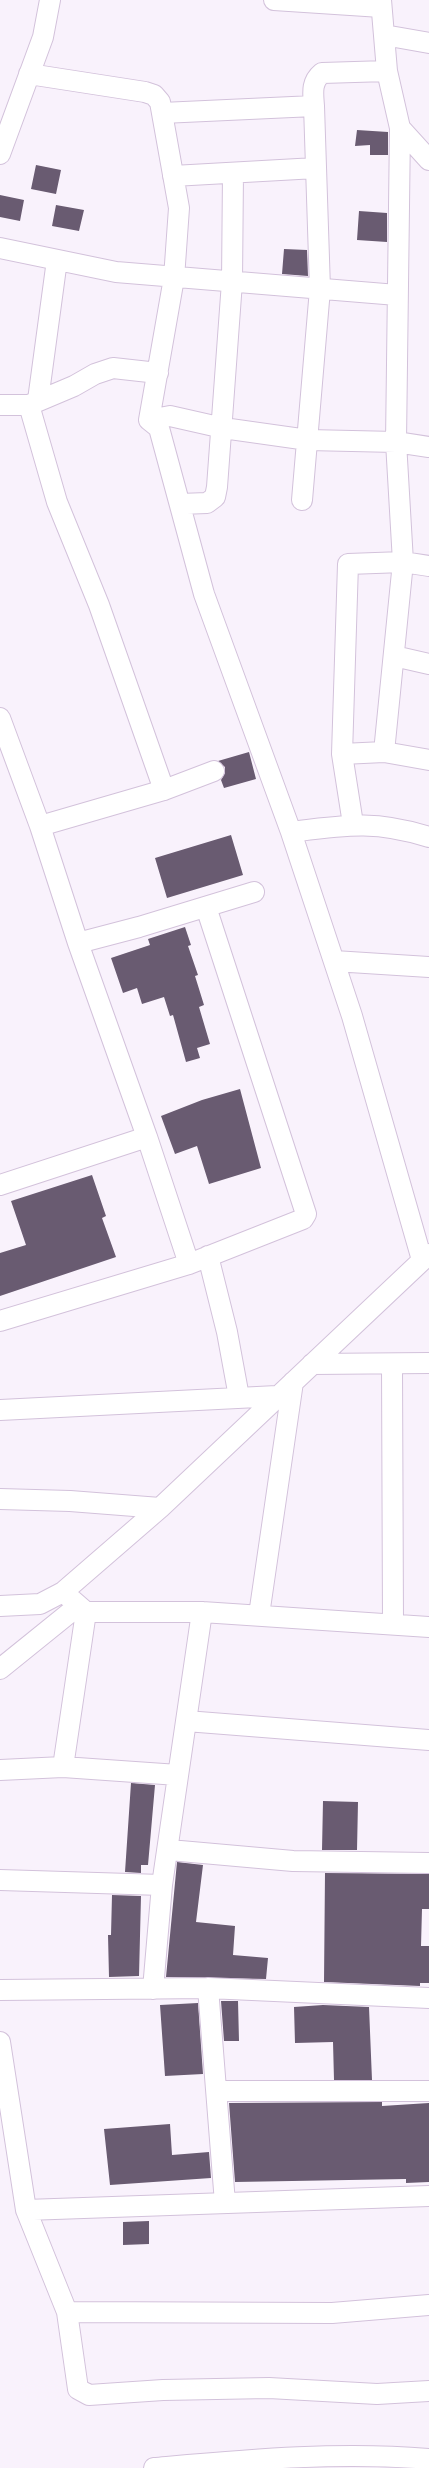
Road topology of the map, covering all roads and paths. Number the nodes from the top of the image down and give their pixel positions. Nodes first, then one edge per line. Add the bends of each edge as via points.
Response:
1 (50, 0) edge
2 (274, 0) edge
3 (381, 4) edge
4 (384, 35) junction
5 (429, 43) edge
6 (387, 71) junction
7 (29, 74) junction
8 (314, 106) junction
9 (162, 113) junction
10 (400, 128) junction
11 (0, 154) edge
12 (429, 160) edge
13 (316, 168) junction
14 (233, 173) junction
15 (173, 176) junction
16 (0, 248) edge
17 (57, 260) junction
18 (174, 278) junction
19 (232, 282) junction
20 (320, 289) junction
21 (397, 295) junction
22 (158, 373) junction
23 (34, 402) junction
24 (0, 405) edge
25 (150, 420) junction
26 (223, 428) junction
27 (308, 440) junction
28 (396, 442) junction
29 (429, 447) edge
30 (302, 500) dead end
31 (180, 504) junction
32 (403, 562) junction
33 (429, 566) edge
34 (394, 656) junction
35 (429, 664) edge
36 (0, 718) edge
37 (384, 752) junction
38 (342, 754) junction
39 (429, 760) edge
40 (214, 771) dead end
41 (164, 790) junction
42 (353, 824) junction
43 (40, 826) junction
44 (291, 832) junction
45 (429, 837) edge
46 (254, 892) dead end
47 (206, 906) junction
48 (78, 943) junction
49 (334, 961) junction
50 (429, 967) edge
51 (147, 1137) junction
52 (0, 1185) edge
53 (208, 1256) junction
54 (426, 1257) edge
55 (189, 1264) junction
56 (0, 1321) edge
57 (429, 1363) edge
58 (312, 1364) junction
59 (392, 1365) junction
60 (293, 1382) junction
61 (277, 1396) junction
62 (239, 1397) junction
63 (0, 1410) edge
64 (0, 1499) edge
65 (160, 1508) junction
66 (63, 1592) junction
67 (0, 1606) edge
68 (82, 1609) junction
69 (202, 1612) junction
70 (259, 1615) junction
71 (393, 1624) junction
72 (429, 1627) edge
73 (0, 1669) edge
74 (186, 1721) junction
75 (429, 1740) edge
76 (63, 1767) junction
77 (0, 1770) edge
78 (178, 1775) junction
79 (169, 1850) junction
80 (429, 1863) edge
81 (0, 1880) edge
82 (162, 1885) junction
83 (208, 1988) junction
84 (153, 1989) junction
85 (0, 1990) edge
86 (429, 1998) edge
87 (0, 2042) edge
88 (218, 2091) junction
89 (429, 2091) edge
90 (429, 2196) edge
91 (225, 2203) junction
92 (26, 2210) junction
93 (429, 2305) edge
94 (67, 2312) junction
95 (429, 2391) edge
96 (429, 2459) edge
97 (154, 2468) edge

1 - 7 street via 43,37
2 - 3 street
3 - 4 street
4 - 5 street
4 - 6 street
6 - 8 street via 322,73 316,78 313,86
6 - 10 street
7 - 9 street via 154,95 160,102
7 - 11 street
8 - 9 street
8 - 13 street
9 - 15 street
10 - 12 street
10 - 21 street
13 - 14 street
13 - 20 street
14 - 15 street
14 - 19 street
15 - 18 street via 178,208
16 - 17 street
17 - 18 street via 116,272
17 - 23 street
18 - 19 street
18 - 22 street
19 - 20 street
19 - 26 street
20 - 21 street
20 - 27 street
21 - 28 street
22 - 23 street via 113,368
22 - 25 street
23 - 24 street
23 - 41 street via 57,502 99,605
25 - 26 street via 170,416
25 - 31 street via 159,428
26 - 27 street
26 - 31 street via 215,497 207,503
27 - 28 street
27 - 30 street
28 - 29 street
28 - 32 street
31 - 44 street via 204,594
32 - 33 street
32 - 34 street
32 - 38 street via 348,564
34 - 35 street
34 - 37 street
36 - 43 street
37 - 38 street
37 - 39 street
38 - 42 street
40 - 41 street
41 - 43 street
42 - 44 street
42 - 45 street via 406,830
43 - 48 street
44 - 49 street
46 - 47 street
47 - 48 street
47 - 53 street via 306,1214 303,1219
48 - 51 street
49 - 50 street
49 - 54 street
51 - 52 street
51 - 55 street
53 - 55 street
53 - 62 street via 227,1332
54 - 58 street
55 - 56 street
57 - 59 street
58 - 59 street
58 - 60 street
59 - 71 street
60 - 61 street
60 - 70 street
61 - 62 street
61 - 65 street
62 - 63 street
64 - 65 street via 70,1500
65 - 66 street
66 - 67 street via 40,1604
66 - 68 street
68 - 69 street
68 - 73 street
68 - 76 street
69 - 70 street
69 - 74 street
70 - 71 street
71 - 72 street
74 - 75 street
74 - 78 street
76 - 77 street
76 - 78 street
78 - 79 street
79 - 80 street via 293,1861
79 - 82 street
81 - 82 street
82 - 84 street
83 - 84 street
83 - 86 street
83 - 88 street
84 - 85 street
87 - 92 street
88 - 89 street
88 - 91 street
90 - 91 street
91 - 92 street
92 - 94 street
93 - 94 street via 332,2313
94 - 95 street via 78,2389 89,2395 163,2390 269,2388 377,2394
96 - 97 street via 391,2455 258,2460

